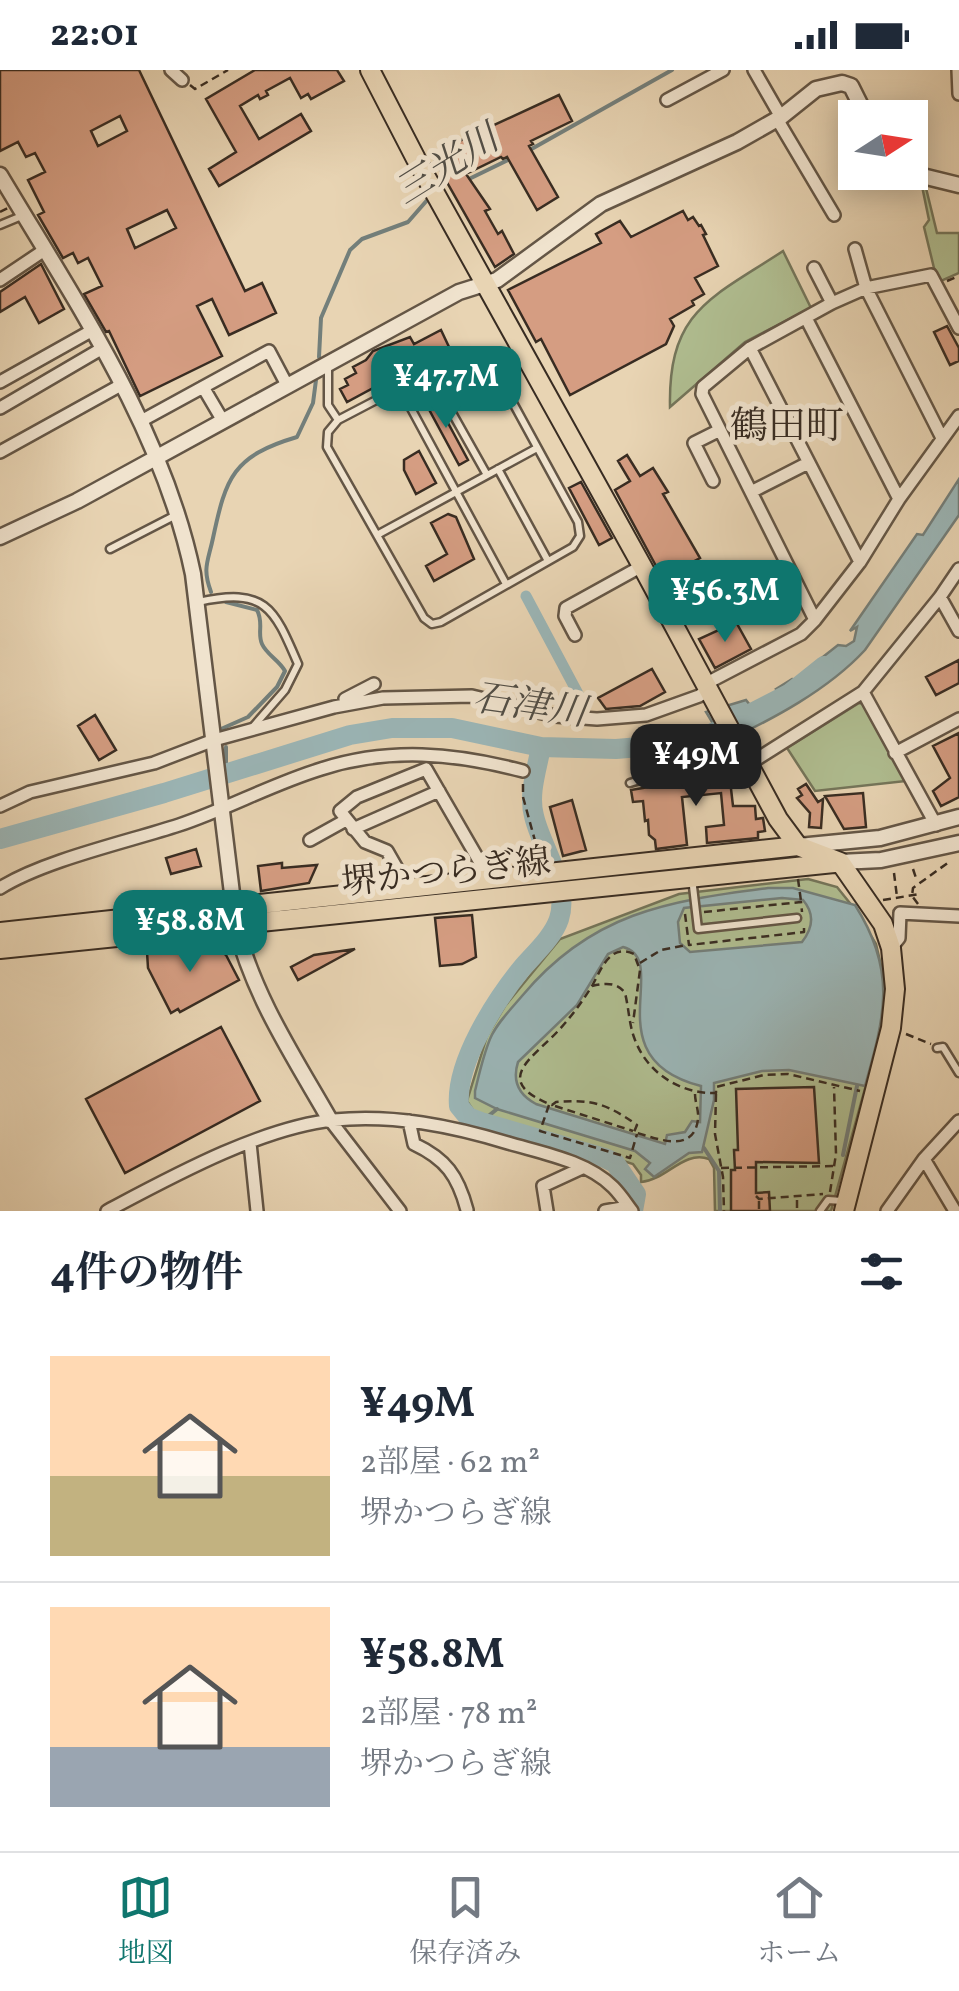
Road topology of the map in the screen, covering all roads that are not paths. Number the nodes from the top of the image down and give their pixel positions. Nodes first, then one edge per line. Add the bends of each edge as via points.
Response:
1 (172, 70) edge
2 (370, 70) edge
3 (723, 70) edge
4 (754, 70) edge
5 (958, 70) edge
6 (182, 80) road end
7 (959, 94) edge
8 (667, 100) dead end
9 (858, 100) edge
10 (779, 118) junction
11 (0, 175) edge
12 (928, 177) edge
13 (959, 185) edge
14 (4, 191) edge
15 (25, 215) junction
16 (834, 215) dead end
17 (0, 225) edge
18 (46, 249) junction
19 (854, 249) dead end
20 (814, 268) dead end
21 (0, 280) edge
22 (486, 281) junction
23 (866, 288) junction
24 (832, 304) junction
25 (806, 318) junction
26 (959, 328) edge
27 (92, 331) junction
28 (750, 348) junction
29 (101, 349) junction
30 (328, 363) junction
31 (429, 372) junction
32 (0, 382) edge
33 (121, 385) junction
34 (287, 385) junction
35 (203, 387) junction
36 (400, 388) junction
37 (0, 408) edge
38 (959, 416) edge
39 (223, 420) junction
40 (338, 420) junction
41 (140, 421) junction
42 (720, 430) junction
43 (942, 438) junction
44 (537, 448) junction
45 (0, 452) edge
46 (157, 457) junction
47 (808, 463) junction
48 (498, 469) junction
49 (487, 475) junction
50 (713, 481) dead end
51 (753, 491) junction
52 (456, 492) junction
53 (900, 499) junction
54 (177, 514) junction
55 (1, 534) edge
56 (377, 535) junction
57 (110, 549) dead end
58 (548, 561) junction
59 (860, 562) junction
60 (642, 566) junction
61 (959, 569) edge
62 (506, 585) junction
63 (940, 597) junction
64 (197, 602) junction
65 (816, 620) junction
66 (959, 630) edge
67 (575, 634) dead end
68 (374, 684) dead end
69 (710, 690) junction
70 (863, 692) junction
71 (334, 706) junction
72 (959, 719) edge
73 (250, 731) junction
74 (215, 742) junction
75 (743, 753) junction
76 (896, 753) junction
77 (523, 771) road end
78 (630, 782) dead end
79 (439, 791) junction
80 (222, 804) junction
81 (0, 806) edge
82 (959, 817) edge
83 (350, 825) junction
84 (936, 825) junction
85 (310, 840) dead end
86 (959, 843) edge
87 (798, 846) junction
88 (840, 862) junction
89 (553, 879) junction
90 (487, 882) junction
91 (693, 884) junction
92 (0, 888) edge
93 (405, 890) junction
94 (234, 907) junction
95 (959, 916) edge
96 (797, 918) dead end
97 (236, 926) junction
98 (0, 932) edge
99 (890, 948) junction
100 (0, 949) edge
101 (938, 1048) road end
102 (959, 1073) edge
103 (330, 1120) junction
104 (959, 1121) edge
105 (409, 1122) junction
106 (250, 1144) junction
107 (924, 1159) junction
108 (582, 1168) junction
109 (840, 1200) edge
110 (630, 1209) edge
111 (468, 1210) edge
112 (107, 1211) edge
113 (257, 1211) edge
114 (400, 1211) edge
115 (460, 1211) edge
116 (548, 1211) edge
117 (605, 1211) edge
118 (820, 1211) edge
119 (887, 1211) edge
120 (955, 1211) edge

1 - 6 street
2 - 22 main road
3 - 8 street
4 - 10 street
5 - 7 street
9 - 10 street via 842,83 816,89
10 - 16 street
10 - 22 street via 601,204
11 - 14 street
12 - 13 street
14 - 15 street
15 - 17 lane
15 - 18 street
18 - 21 street
18 - 27 street
19 - 23 street
20 - 24 street
22 - 30 street
22 - 60 main road
23 - 24 street
23 - 26 street via 931,275
23 - 43 street
24 - 25 street
25 - 28 street
25 - 53 street
27 - 29 street
27 - 32 street
28 - 42 street via 703,388
28 - 47 street
29 - 33 street
29 - 37 street
30 - 34 street
30 - 40 lane via 328,404
31 - 36 lane
31 - 44 lane via 468,352 488,359
31 - 49 lane
33 - 41 street
33 - 45 street
34 - 35 street via 269,351
34 - 39 street
35 - 39 street
35 - 41 street
36 - 40 lane
36 - 52 lane
38 - 43 street
39 - 46 street
40 - 56 lane via 328,432 328,447
41 - 46 street
42 - 50 street via 694,443
42 - 51 street
43 - 53 street
44 - 48 lane
44 - 58 lane via 580,536
46 - 54 street
46 - 55 street
47 - 51 street
47 - 59 street
48 - 49 lane
48 - 58 lane
49 - 52 lane
51 - 65 street
52 - 56 lane
52 - 62 lane
53 - 59 street
54 - 57 lane
54 - 64 street
56 - 62 lane via 432,624
58 - 62 lane
59 - 65 street
60 - 67 street via 598,597 566,608
60 - 69 main road
61 - 63 street
63 - 66 street
63 - 70 street
64 - 73 lane via 226,596 266,606 298,664
64 - 74 street
65 - 69 street
68 - 71 street
69 - 71 street via 646,715 596,719 458,695
69 - 75 main road
70 - 75 street
70 - 76 street
71 - 73 street
72 - 76 street
73 - 74 street
74 - 80 street
74 - 81 street
75 - 78 lane
75 - 87 main road
76 - 84 street
77 - 80 street via 470,757 390,755 321,769
79 - 83 street
79 - 83 street via 426,769 357,797 340,812
79 - 90 street
80 - 92 street
80 - 94 street
82 - 84 street
83 - 85 street
83 - 93 street via 386,851
84 - 87 street
86 - 88 street
87 - 88 main road
87 - 89 main road, 堺かつらぎ線
88 - 91 main road, 堺かつらぎ線
88 - 99 main road via 882,924
89 - 90 main road, 堺かつらぎ線
89 - 91 main road, 堺かつらぎ線
89 - 97 main road, 堺かつらぎ線
90 - 93 main road, 堺かつらぎ線
91 - 96 lane via 698,930
93 - 94 main road, 堺かつらぎ線
94 - 97 street
94 - 98 main road, 堺かつらぎ線
95 - 99 street via 900,913
97 - 100 main road, 堺かつらぎ線
97 - 103 street via 264,1005
99 - 109 main road via 891,1028
101 - 102 lane
103 - 105 street
103 - 106 street
103 - 114 street
104 - 107 street
105 - 108 street via 468,1131
105 - 111 street via 414,1144 435,1154 458,1179
106 - 112 street
106 - 113 street
107 - 119 street
107 - 120 street
108 - 110 street via 612,1185
108 - 116 street via 543,1186
109 - 118 lane via 828,1200
110 - 117 street
111 - 115 street

